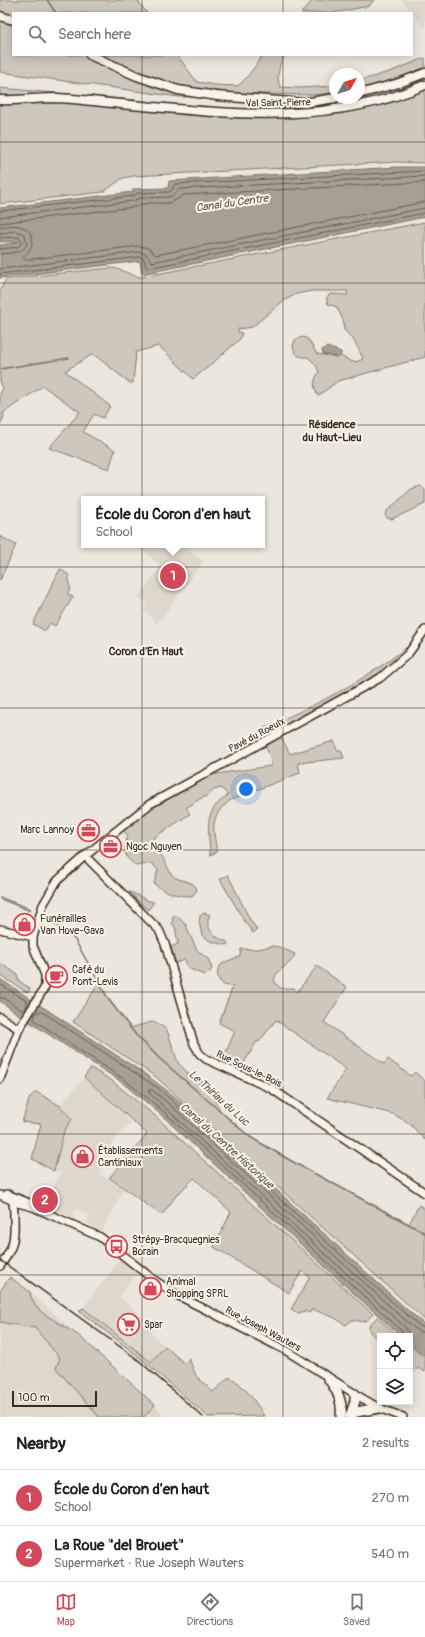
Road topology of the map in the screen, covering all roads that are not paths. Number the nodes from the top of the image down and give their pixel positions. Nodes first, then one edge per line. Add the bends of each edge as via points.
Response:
1 (0, 16) edge
2 (12, 20) edge
3 (92, 56) edge
4 (425, 73) edge
5 (425, 85) edge
6 (365, 92) edge
7 (329, 99) edge
8 (0, 100) edge
9 (425, 630) edge
10 (88, 854) junction
11 (0, 929) edge
12 (32, 937) junction
13 (0, 1017) edge
14 (21, 1026) junction
15 (0, 1079) edge
16 (0, 1190) edge
17 (425, 1193) edge
18 (0, 1195) edge
19 (31, 1205) junction
20 (13, 1206) junction
21 (0, 1266) edge
22 (328, 1378) junction
23 (355, 1394) junction
24 (379, 1408) junction
25 (346, 1415) edge
26 (404, 1417) edge

1 - 2 main road
3 - 7 main road, Val Saint-Pierre via 137,76 178,90 304,103
4 - 6 main road
5 - 8 main road, Val Saint-Pierre via 361,105 309,113 267,115 57,98
9 - 10 street, Pavé du Roeulx via 408,654 380,678 150,804
10 - 12 street, Pavé du Roeulx via 54,886 42,905
10 - 17 street, Rue Sous-le-Bois via 159,930 194,1044 200,1054 215,1064 272,1090
11 - 12 street
12 - 14 street via 46,978 45,987
13 - 14 street
14 - 15 street
16 - 20 street
18 - 20 street
18 - 20 street
19 - 20 street
19 - 20 street
19 - 20 street via 23,1208
19 - 22 street, Rue Joseph Wauters via 100,1237 166,1288 286,1350
20 - 21 street via 14,1241
22 - 23 street, Rue Joseph Wauters
22 - 25 highway via 336,1388
23 - 24 street, Rue Joseph Wauters
23 - 25 highway via 355,1401
24 - 25 highway
24 - 26 street, Rue Joseph Wauters

